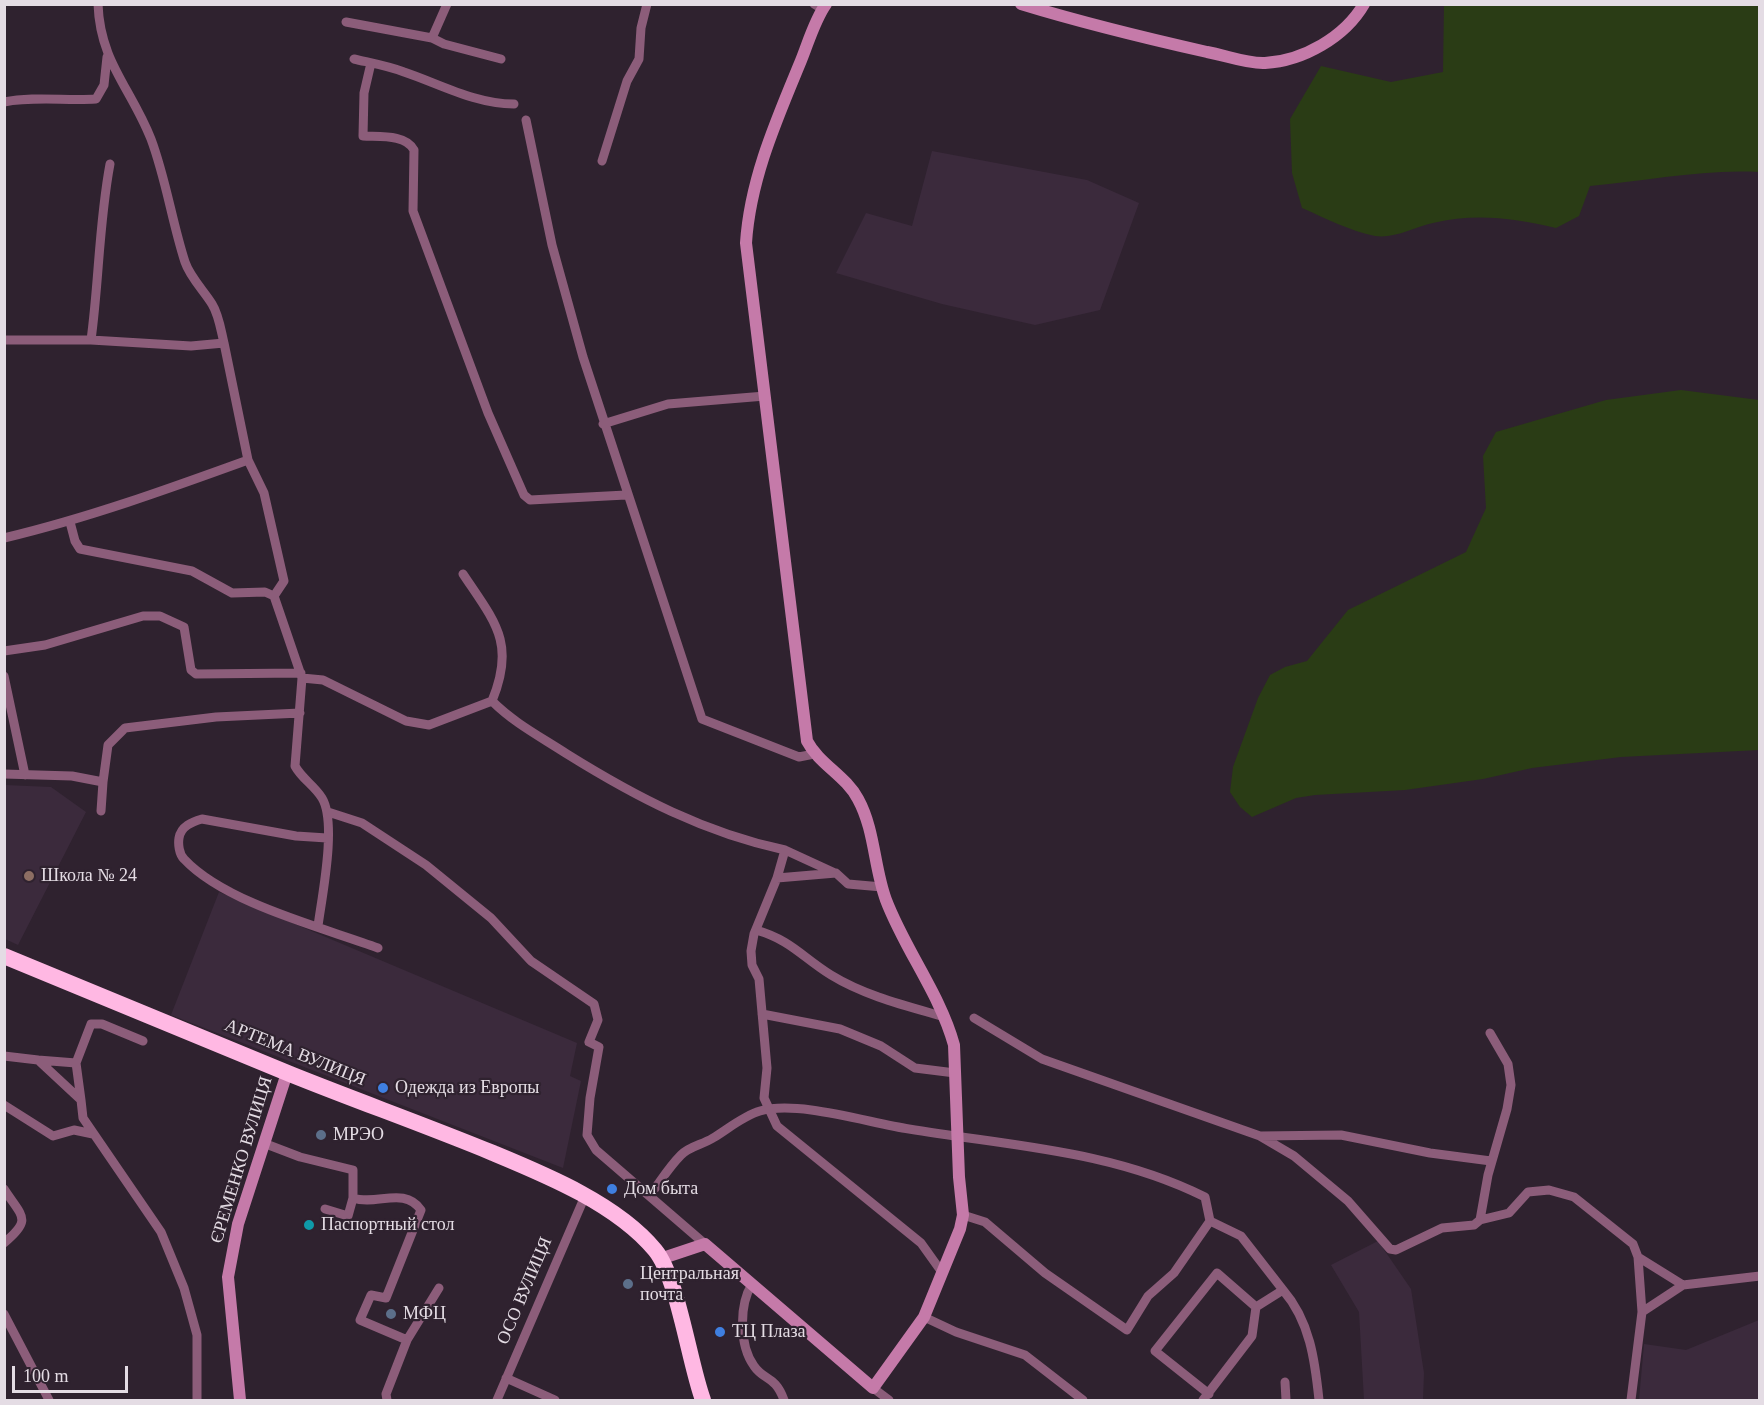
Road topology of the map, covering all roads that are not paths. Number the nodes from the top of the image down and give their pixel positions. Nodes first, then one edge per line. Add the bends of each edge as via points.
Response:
1 (98, 4) edge
2 (447, 4) edge
3 (647, 4) edge
4 (1021, 4) edge
5 (1364, 4) edge
6 (821, 6) edge
7 (346, 22) dead end
8 (432, 38) junction
9 (107, 57) junction
10 (354, 59) dead end
11 (501, 59) dead end
12 (371, 63) junction
13 (4, 102) edge
14 (514, 104) dead end
15 (526, 120) dead end
16 (602, 161) dead end
17 (110, 164) dead end
18 (4, 340) edge
19 (91, 340) junction
20 (224, 343) junction
21 (765, 396) junction
22 (603, 424) junction
23 (248, 460) junction
24 (626, 495) junction
25 (70, 522) junction
26 (4, 538) edge
27 (463, 574) dead end
28 (274, 596) junction
29 (4, 651) edge
30 (302, 675) junction
31 (4, 676) edge
32 (492, 701) junction
33 (300, 713) junction
34 (814, 754) junction
35 (4, 774) edge
36 (25, 774) junction
37 (103, 782) junction
38 (101, 811) dead end
39 (328, 812) junction
40 (327, 838) junction
41 (785, 850) junction
42 (836, 873) junction
43 (777, 878) junction
44 (882, 887) junction
45 (318, 926) junction
46 (756, 930) junction
47 (378, 948) dead end
48 (4, 957) edge
49 (762, 1014) junction
50 (945, 1017) junction
51 (974, 1018) dead end
52 (1490, 1034) dead end
53 (143, 1041) dead end
54 (4, 1056) edge
55 (38, 1060) junction
56 (76, 1063) junction
57 (287, 1073) junction
58 (955, 1073) junction
59 (81, 1100) junction
60 (4, 1105) edge
61 (770, 1109) junction
62 (93, 1134) junction
63 (1260, 1136) junction
64 (957, 1137) junction
65 (266, 1144) junction
66 (1491, 1161) junction
67 (4, 1189) edge
68 (650, 1195) junction
69 (585, 1196) junction
70 (354, 1198) junction
71 (325, 1209) dead end
72 (963, 1215) junction
73 (1480, 1220) junction
74 (1210, 1221) junction
75 (4, 1243) edge
76 (705, 1244) junction
77 (658, 1255) junction
78 (1638, 1257) junction
79 (941, 1271) junction
80 (1760, 1276) edge
81 (752, 1284) junction
82 (1683, 1284) junction
83 (439, 1288) dead end
84 (1283, 1290) junction
85 (1256, 1307) junction
86 (1642, 1312) junction
87 (4, 1314) edge
88 (924, 1317) junction
89 (407, 1340) junction
90 (506, 1378) junction
91 (1285, 1382) dead end
92 (873, 1388) junction
93 (1206, 1397) edge
94 (49, 1401) edge
95 (197, 1401) edge
96 (240, 1401) edge
97 (387, 1401) edge
98 (497, 1401) edge
99 (555, 1401) edge
100 (703, 1401) edge
101 (784, 1401) edge
102 (889, 1401) edge
103 (1083, 1401) edge
104 (1286, 1401) edge
105 (1319, 1401) edge
106 (1630, 1401) edge

1 - 9 street via 100,36
2 - 8 street
3 - 16 street via 639,59 627,81
4 - 5 street via 1263,63 1285,60 1317,47 1343,30
6 - 21 street via 754,185 748,215 746,243
7 - 8 street
8 - 11 street
9 - 13 street via 104,85 96,99
9 - 20 street via 150,137 186,264 214,307
10 - 12 street
12 - 14 street via 470,97
12 - 24 street via 364,93 363,136 411,143 413,211 488,413 524,495 530,500
15 - 22 street via 552,245
17 - 19 street
18 - 19 street
19 - 20 street via 191,346
20 - 23 street
21 - 22 street via 668,404
21 - 34 street via 802,714
22 - 24 street
23 - 25 street
23 - 28 street via 264,493 282,564 284,580
24 - 34 street via 702,719 799,757
25 - 26 street
25 - 28 street via 80,549 192,571 232,593 265,592
27 - 32 street via 494,620 500,640 504,668
28 - 30 street
29 - 30 street via 45,645 143,616 160,616 184,627 190,670 196,674
30 - 32 street via 323,680 406,721 429,724
30 - 33 street
31 - 36 street
32 - 41 street via 508,717 614,783 674,814 750,843
33 - 37 street via 216,717 125,728 108,745
33 - 39 street via 295,766 321,796
34 - 44 street via 858,798
35 - 36 street
36 - 37 street
37 - 38 street
39 - 40 street
39 - 68 street via 362,823 426,865 491,918 531,961 594,1004 598,1020 589,1042 599,1047 587,1135 596,1150
40 - 45 street
40 - 45 street via 202,819 180,832 178,844 182,858 226,890
41 - 42 street
41 - 43 street
42 - 43 street
42 - 44 street via 848,884
43 - 46 street
44 - 50 street via 900,935
45 - 47 street
46 - 49 street via 752,965 759,979
46 - 50 street via 780,937 832,975 893,1002
48 - 57 highway, АРТЕМА ВУЛИЦЯ
49 - 58 street via 840,1029 880,1046 915,1068
49 - 61 street via 767,1068 764,1098
50 - 58 street via 954,1045
51 - 63 street via 1042,1059
52 - 66 street via 1508,1064 1511,1085
53 - 56 street via 102,1024 91,1024
54 - 55 street
55 - 56 street
55 - 59 street
56 - 59 street
57 - 65 street, ЄРЕМЕНКО ВУЛИЦЯ
57 - 69 highway, АРТЕМА ВУЛИЦЯ via 556,1179
58 - 64 street
59 - 62 street via 83,1118
60 - 62 street via 53,1136 74,1130
61 - 64 street via 787,1107
61 - 68 street via 694,1145 681,1155
61 - 79 street via 777,1126 921,1243
62 - 95 street via 160,1232 184,1288 197,1335
63 - 66 street via 1341,1135
63 - 73 street via 1294,1156 1348,1201 1390,1249 1402,1250 1442,1228 1474,1225
64 - 72 street
64 - 74 street via 1053,1149 1113,1161 1169,1179 1205,1197
65 - 70 street via 353,1170
65 - 96 street, ЄРЕМЕНКО ВУЛИЦЯ via 229,1262
66 - 73 street
67 - 75 street via 23,1223
68 - 76 street
69 - 77 highway, АРТЕМА ВУЛИЦЯ via 631,1229
69 - 90 street, ОСО ВУЛИЦЯ
70 - 71 street via 348,1216
70 - 89 street via 370,1201 399,1197 410,1199 421,1210 386,1298 371,1295 360,1320
72 - 74 street via 985,1222 1045,1273 1126,1330 1148,1296 1174,1273
72 - 79 street
73 - 78 street via 1509,1213 1528,1192 1549,1190 1574,1197 1612,1225 1633,1244
74 - 84 street via 1241,1236
76 - 77 street
76 - 81 street
77 - 100 highway via 672,1286
78 - 82 street
78 - 86 street
79 - 88 street
80 - 82 street
81 - 92 street
81 - 101 street via 741,1315 752,1364 777,1384
82 - 86 street
83 - 89 street
84 - 85 street
84 - 105 street via 1304,1325 1314,1355
85 - 93 street via 1252,1336
85 - 93 street via 1217,1273 1155,1351
86 - 106 street
87 - 94 street
88 - 92 street
88 - 103 street via 1025,1355
89 - 97 street via 386,1394
90 - 98 street, ОСО ВУЛИЦЯ
90 - 99 street
91 - 104 street
92 - 102 street

